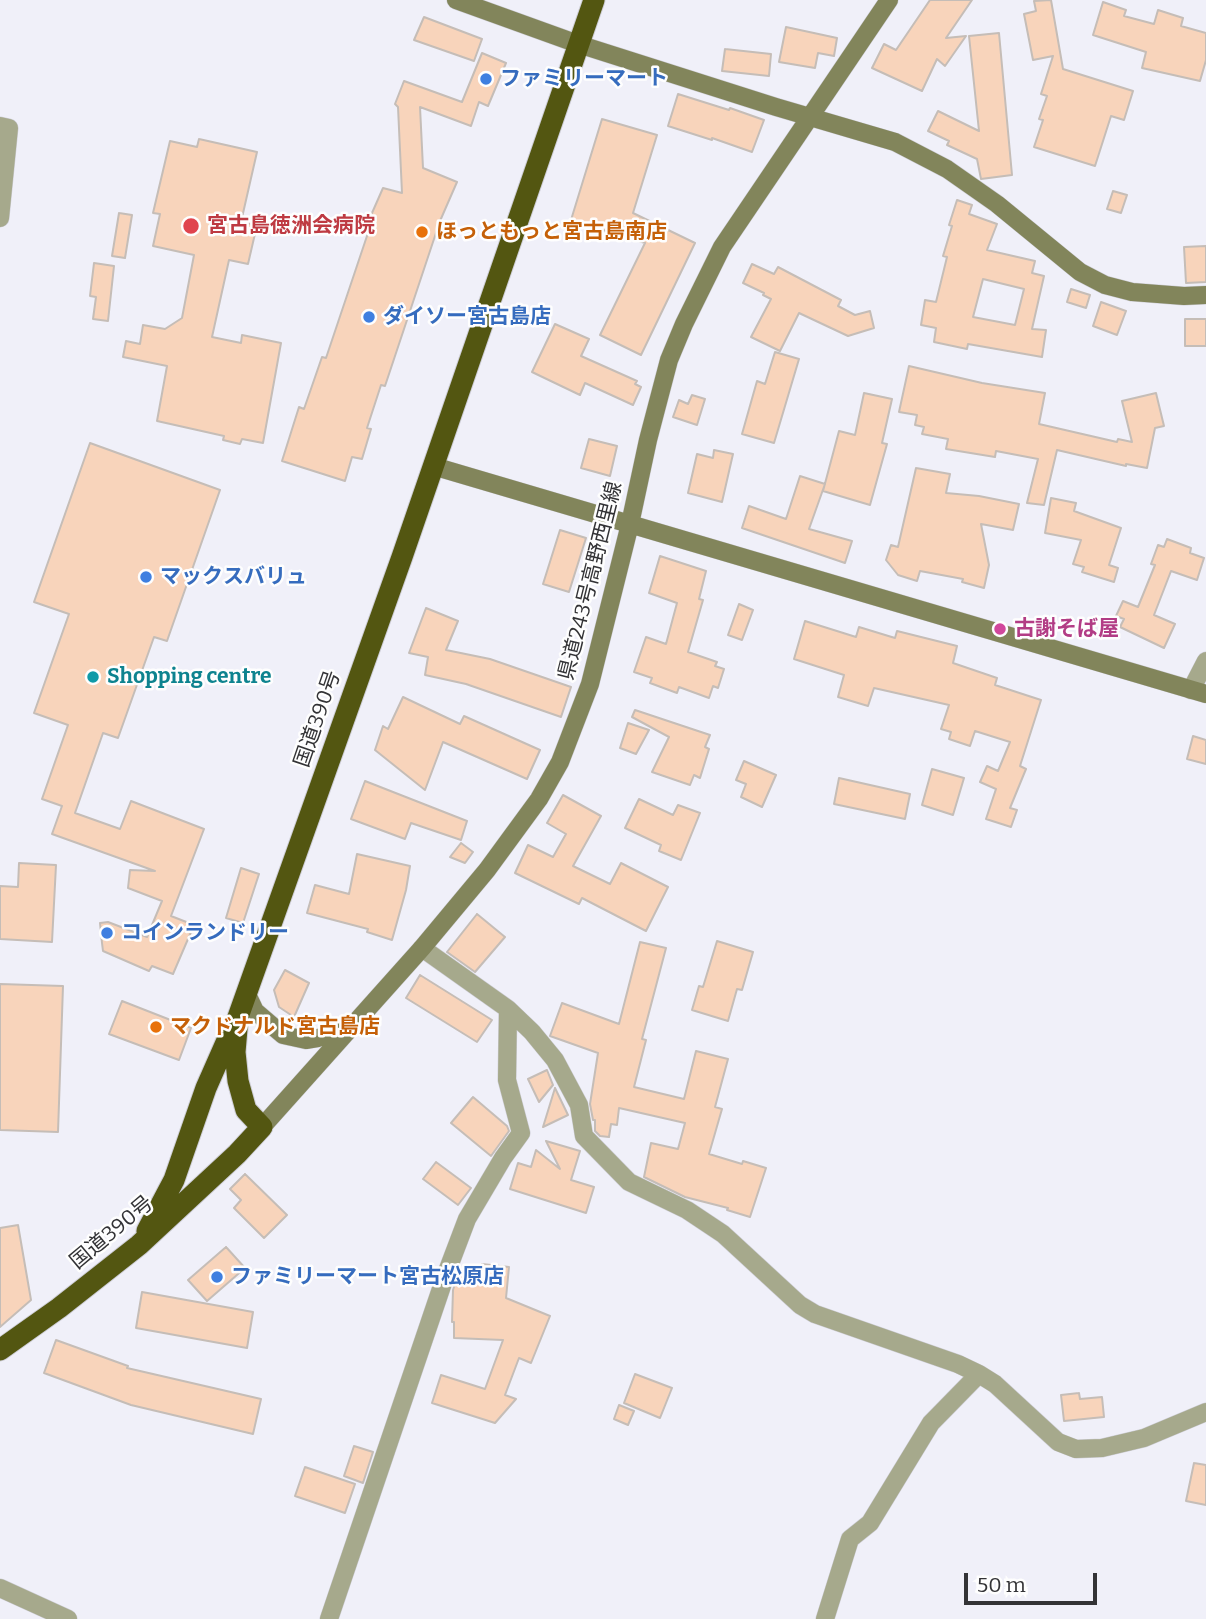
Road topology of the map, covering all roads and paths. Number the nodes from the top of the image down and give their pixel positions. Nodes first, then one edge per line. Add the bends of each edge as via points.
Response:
1 (456, 0) edge
2 (594, 0) edge
3 (889, 0) edge
4 (578, 44) junction
5 (810, 118) junction
6 (0, 126) edge
7 (0, 218) edge
8 (1206, 295) edge
9 (433, 466) junction
10 (630, 524) junction
11 (1206, 661) edge
12 (1199, 692) edge
13 (422, 948) junction
14 (247, 994) junction
15 (508, 1009) junction
16 (238, 1017) junction
17 (352, 1028) junction
18 (262, 1127) junction
19 (139, 1245) junction
20 (0, 1350) edge
21 (979, 1374) junction
22 (1206, 1412) edge
23 (0, 1588) edge
24 (68, 1619) edge
25 (329, 1619) edge
26 (825, 1619) edge

1 - 4 street
2 - 4 highway, 国道390号
3 - 5 street, 県道243号高野西里線
4 - 5 street
4 - 9 highway, 国道390号
5 - 8 street via 895,142 947,169 1080,272 1105,285 1132,292
5 - 10 street, 県道243号高野西里線 via 722,247 684,324 669,360
6 - 7 street via 9,128
9 - 10 street
9 - 14 highway, 国道390号
10 - 12 street
10 - 13 street, 県道243号高野西里線 via 590,684 560,762 487,870
11 - 12 street
13 - 15 street
13 - 17 street, 県道243号高野西里線
14 - 16 highway, 国道390号
14 - 17 street via 255,1012 284,1035 306,1040
15 - 21 street via 555,1060 579,1105 584,1136 629,1182 687,1210 723,1234 815,1314
15 - 25 street via 507,1080 521,1133 467,1219
16 - 18 highway, 国道390号 via 238,1081 246,1110
16 - 19 highway via 206,1088 174,1180
17 - 18 street, 県道243号高野西里線
18 - 19 highway, 国道390号
19 - 20 highway, 国道390号
21 - 22 street via 1058,1442 1076,1450 1144,1438
21 - 26 street via 931,1423 870,1523 850,1539
23 - 24 street

